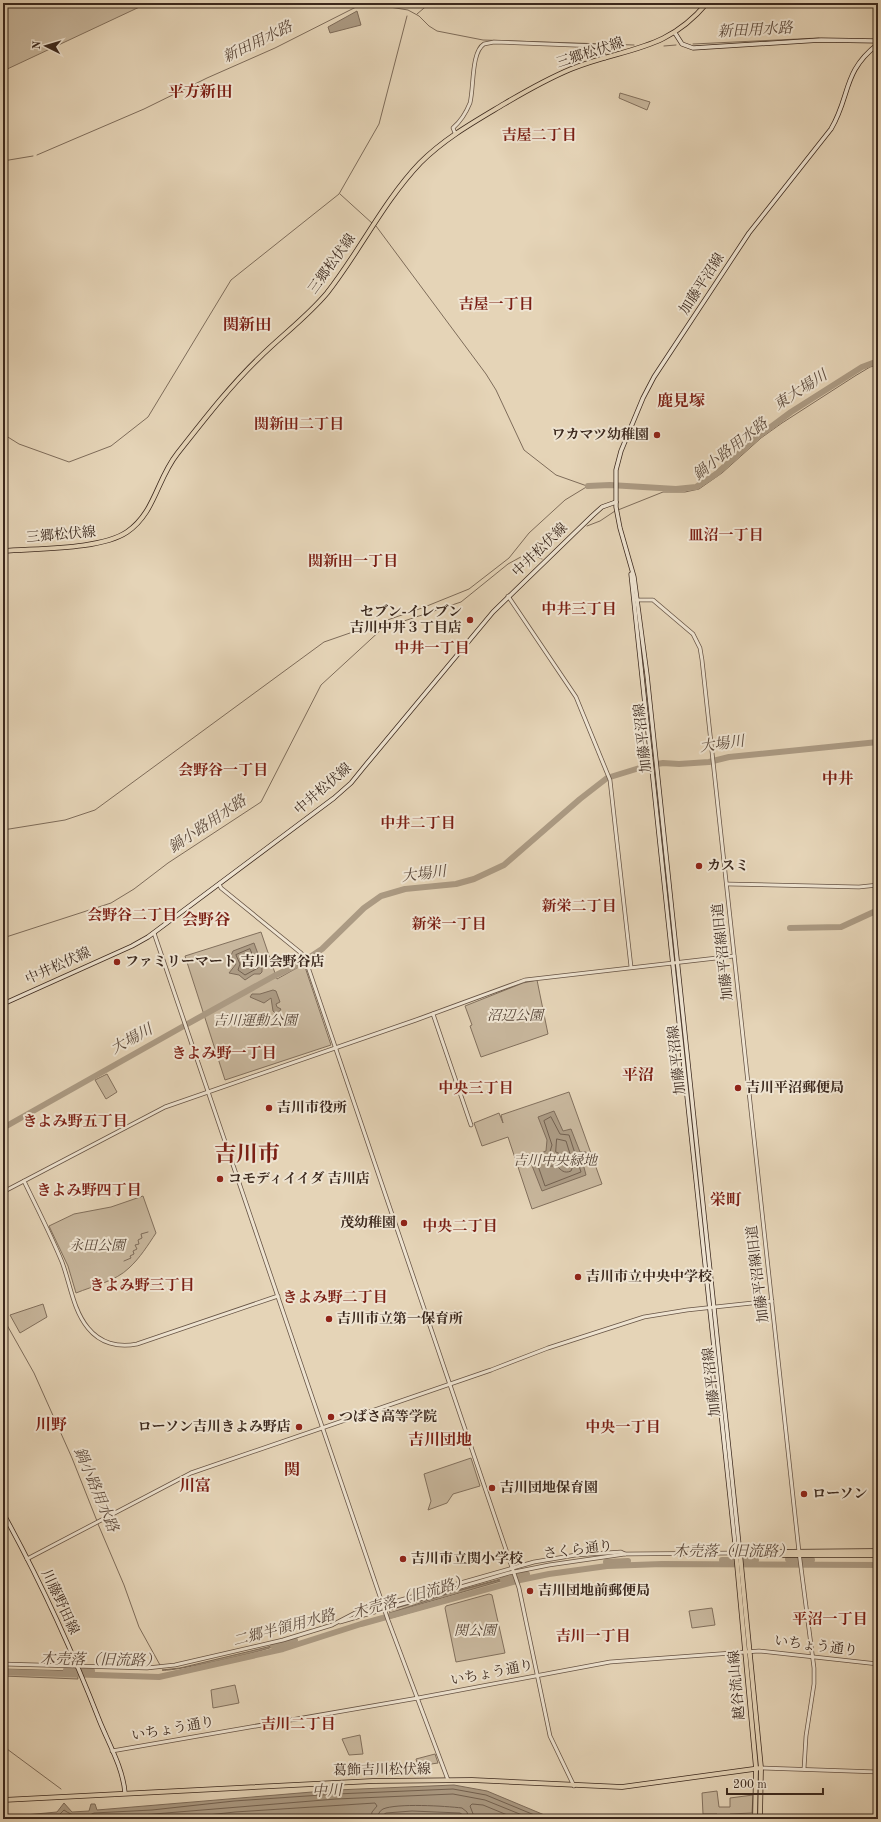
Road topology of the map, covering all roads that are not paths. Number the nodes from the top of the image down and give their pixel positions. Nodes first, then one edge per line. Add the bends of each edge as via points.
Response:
1 (707, 3) edge
2 (675, 33) junction
3 (878, 42) edge
4 (604, 58) junction
5 (455, 133) junction
6 (616, 502) junction
7 (3, 551) edge
8 (508, 596) junction
9 (636, 600) junction
10 (219, 884) junction
11 (727, 884) junction
12 (878, 884) edge
13 (154, 933) junction
14 (734, 956) junction
15 (676, 962) junction
16 (631, 967) junction
17 (3, 1004) edge
18 (433, 1014) junction
19 (336, 1048) junction
20 (208, 1092) junction
21 (471, 1125) dead end
22 (24, 1181) junction
23 (3, 1192) edge
24 (278, 1296) junction
25 (772, 1301) junction
26 (710, 1307) junction
27 (716, 1307) junction
28 (450, 1384) junction
29 (323, 1427) junction
30 (3, 1513) edge
31 (878, 1551) edge
32 (625, 1554) junction
33 (739, 1555) junction
34 (800, 1555) junction
35 (878, 1555) edge
36 (27, 1559) junction
37 (511, 1568) junction
38 (513, 1574) junction
39 (383, 1604) junction
40 (384, 1610) junction
41 (338, 1622) junction
42 (748, 1651) junction
43 (813, 1656) junction
44 (3, 1664) edge
45 (878, 1664) edge
46 (78, 1668) junction
47 (537, 1675) junction
48 (418, 1698) junction
49 (112, 1751) junction
50 (758, 1768) junction
51 (804, 1769) junction
52 (878, 1772) edge
53 (448, 1780) junction
54 (574, 1786) junction
55 (125, 1793) junction
56 (3, 1800) edge
57 (755, 1819) edge
58 (760, 1819) edge

1 - 2 main road, 三郷松伏線 via 694,18
2 - 3 main road, 加藤平沼線 via 682,44 693,48 828,40
2 - 4 main road, 三郷松伏線 via 653,44
3 - 6 main road, 加藤平沼線 via 853,70 840,111 831,129 749,233 650,384 619,456 616,470
4 - 5 main road, 三郷松伏線 via 546,80
4 - 5 street via 602,49 597,46 494,42 484,44 477,53 470,101 463,117 453,128
5 - 7 main road, 三郷松伏線 via 406,178 327,292 250,367 177,453 150,508 133,528 100,543
6 - 8 main road, 中井松伏線 via 595,513
6 - 9 main road, 加藤平沼線
8 - 10 main road, 中井松伏線 via 345,788
8 - 16 street via 576,697 608,773
9 - 11 street, 加藤平沼線旧道 via 650,598 658,602 696,638 702,660
9 - 15 main road, 加藤平沼線
10 - 13 main road, 中井松伏線
10 - 19 street via 305,959
11 - 12 street via 859,887
11 - 14 street, 加藤平沼線旧道
13 - 17 main road, 中井松伏線 via 132,946
13 - 20 street
14 - 15 street
14 - 25 street, 加藤平沼線旧道
15 - 16 street
15 - 26 main road, 加藤平沼線
15 - 27 main road, 加藤平沼線
16 - 18 street via 525,980
18 - 19 street
18 - 21 street
19 - 20 street
19 - 28 street
20 - 22 street via 159,1110
20 - 24 street
22 - 23 street
22 - 24 street via 59,1256 80,1316 92,1332 103,1340 123,1346 137,1344
24 - 29 street
25 - 27 street
25 - 34 street, 加藤平沼線旧道
26 - 27 street
26 - 28 street via 670,1312 622,1323
26 - 33 main road, 加藤平沼線
27 - 33 main road, 加藤平沼線
28 - 29 street
28 - 37 street
29 - 36 street via 185,1476
29 - 39 street
30 - 36 main road, 川藤野田線
31 - 34 main road
32 - 33 street
32 - 37 street, さくら通り via 621,1552 576,1555
32 - 38 street, さくら通り via 549,1564
33 - 34 main road via 746,1552
33 - 42 main road, 越谷流山線
33 - 42 main road, 越谷流山線
34 - 35 main road
34 - 43 street, 加藤平沼線旧道
36 - 46 main road, 川藤野田線
37 - 38 street
37 - 39 street, さくら通り
38 - 40 street, さくら通り
38 - 47 street via 523,1602
39 - 40 street
39 - 41 street, さくら通り via 355,1613
40 - 41 street, さくら通り
40 - 48 street
41 - 46 street, さくら通り via 257,1646 175,1665 147,1668
42 - 43 street, いちょう通り
42 - 47 street, いちょう通り via 610,1662
42 - 50 main road, 越谷流山線
43 - 45 street, いちょう通り
43 - 51 street, 加藤平沼線旧道 via 814,1684
44 - 46 street, さくら通り
46 - 49 main road, 川藤野田線
47 - 48 street, いちょう通り
47 - 54 street via 550,1736
48 - 49 street, いちょう通り
48 - 53 street
49 - 55 main road, 川藤野田線
50 - 51 street
50 - 54 main road, 葛飾吉川松伏線 via 622,1787
50 - 57 main road, 越谷流山線
50 - 58 main road, 越谷流山線
51 - 52 street
53 - 54 main road, 葛飾吉川松伏線
53 - 55 main road, 葛飾吉川松伏線 via 332,1782
55 - 56 main road, 葛飾吉川松伏線

